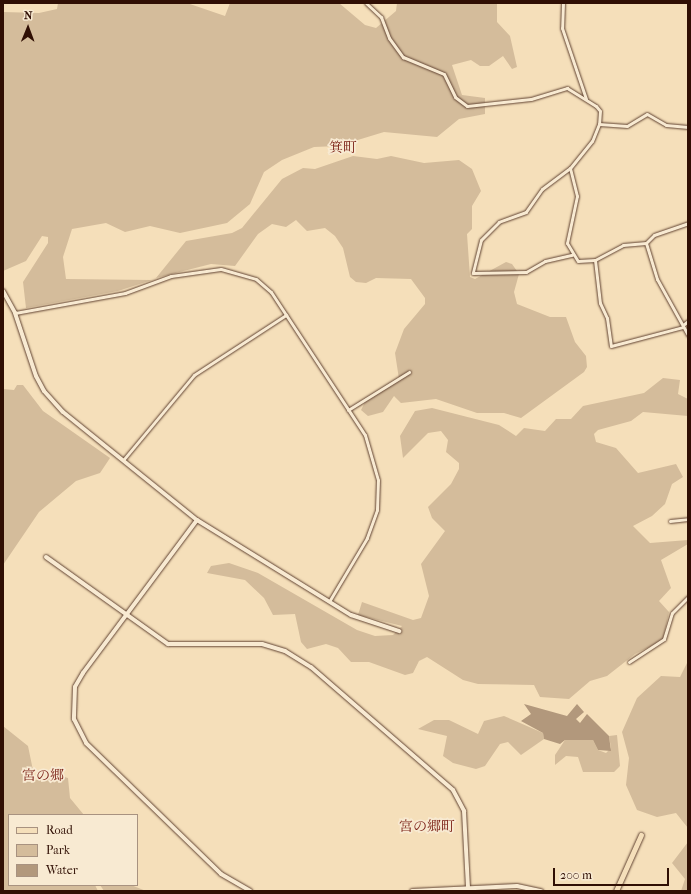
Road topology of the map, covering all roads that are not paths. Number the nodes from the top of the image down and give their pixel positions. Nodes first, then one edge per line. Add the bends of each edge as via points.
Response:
1 (366, 3) edge
2 (563, 3) edge
3 (586, 99) junction
4 (599, 124) junction
5 (688, 127) edge
6 (570, 168) junction
7 (688, 223) edge
8 (646, 243) junction
9 (572, 255) junction
10 (595, 260) junction
11 (3, 291) edge
12 (15, 313) junction
13 (286, 315) junction
14 (688, 321) edge
15 (683, 326) junction
16 (688, 335) edge
17 (409, 372) dead end
18 (348, 410) junction
19 (124, 459) junction
20 (688, 519) edge
21 (198, 520) junction
22 (670, 521) dead end
23 (46, 557) dead end
24 (688, 597) edge
25 (330, 600) junction
26 (127, 618) junction
27 (399, 631) dead end
28 (629, 662) dead end
29 (642, 835) dead end
30 (468, 888) junction
31 (250, 891) edge
32 (412, 891) edge
33 (542, 891) edge
34 (616, 891) edge

1 - 3 street via 381,17 389,38 403,57 444,74 455,97 467,106 531,99 567,88
2 - 3 street via 562,28
3 - 4 street via 600,111
4 - 5 street via 627,126 647,114 666,124
4 - 6 street via 585,152
6 - 9 street via 577,196 567,243
6 - 9 street via 542,189 526,212 499,222 481,240 473,273 526,272 545,261
7 - 8 street via 654,235
8 - 10 street via 623,245
8 - 15 street via 657,279
9 - 10 street via 578,261
10 - 15 street via 600,304 607,318 611,346
11 - 12 street
12 - 13 street via 124,293 171,276 221,269 256,278 271,292
12 - 19 street via 44,391 63,412
13 - 18 street
13 - 19 street via 194,375
14 - 15 street
15 - 16 street
17 - 18 street
18 - 25 street via 365,435 373,457 378,480 377,510 367,538
19 - 21 street
20 - 22 street
21 - 25 street
21 - 26 street
23 - 26 street
24 - 28 street via 672,613 664,639
25 - 27 street via 368,623
26 - 30 street via 168,644 262,644 285,651 310,667 453,790 464,812
26 - 31 street via 75,687 72,707 76,727 86,743 221,874
29 - 34 main road
30 - 32 street
30 - 33 street via 517,886

